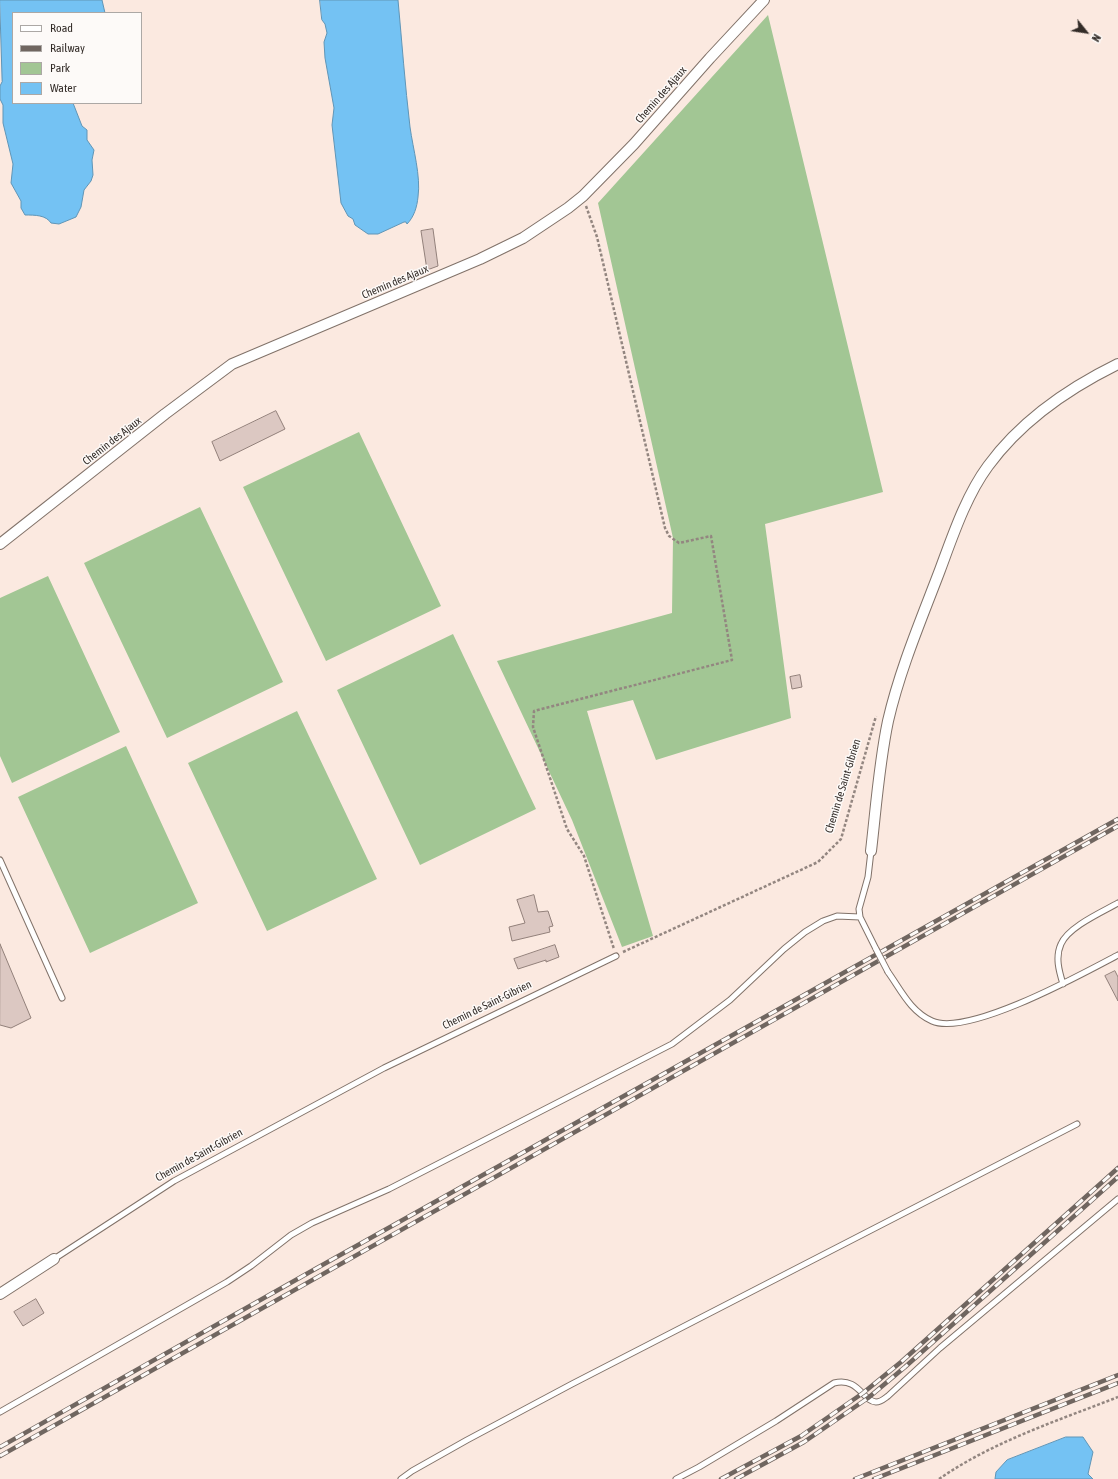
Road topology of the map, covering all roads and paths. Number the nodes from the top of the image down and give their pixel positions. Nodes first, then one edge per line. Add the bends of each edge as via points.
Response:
1 (764, 0) edge
2 (583, 196) junction
3 (1118, 364) edge
4 (0, 544) edge
5 (878, 710) dead end
6 (871, 850) joint
7 (0, 860) edge
8 (1118, 903) edge
9 (860, 918) junction
10 (616, 956) junction
11 (1118, 956) edge
12 (1063, 984) junction
13 (62, 998) dead end
14 (1078, 1124) dead end
15 (1118, 1199) edge
16 (54, 1259) joint
17 (0, 1294) edge
18 (1118, 1397) edge
19 (0, 1412) edge
20 (402, 1479) edge
21 (676, 1479) edge
22 (940, 1479) edge

1 - 2 street, Chemin des Ajaux via 634,144
2 - 4 street, Chemin des Ajaux via 523,238 487,256 232,364 164,414
2 - 10 path via 597,237 665,528 669,536 679,543 711,536 732,660 534,711 535,734 567,829 584,856
3 - 6 street via 1057,400 1021,429 988,466 974,490 957,526 904,666 888,721
5 - 10 path, Chemin de Saint-Gibrien via 841,839 818,862
6 - 9 lane via 868,878 859,909
7 - 13 lane
8 - 12 lane via 1077,927 1060,944 1058,967
9 - 12 lane, bridge via 888,972 911,1007 933,1022 959,1024 973,1021
9 - 19 lane via 837,916 823,921 784,949 730,1000 672,1044 389,1189 312,1223 291,1235 227,1282
10 - 16 lane, Chemin de Saint-Gibrien via 384,1068 181,1177
11 - 12 lane
14 - 20 lane via 572,1384 467,1440
15 - 21 lane via 940,1348 880,1402 873,1401 848,1383 834,1383 776,1421
16 - 17 street, Chemin de Saint-Gibrien
18 - 22 path via 1012,1439 964,1463

